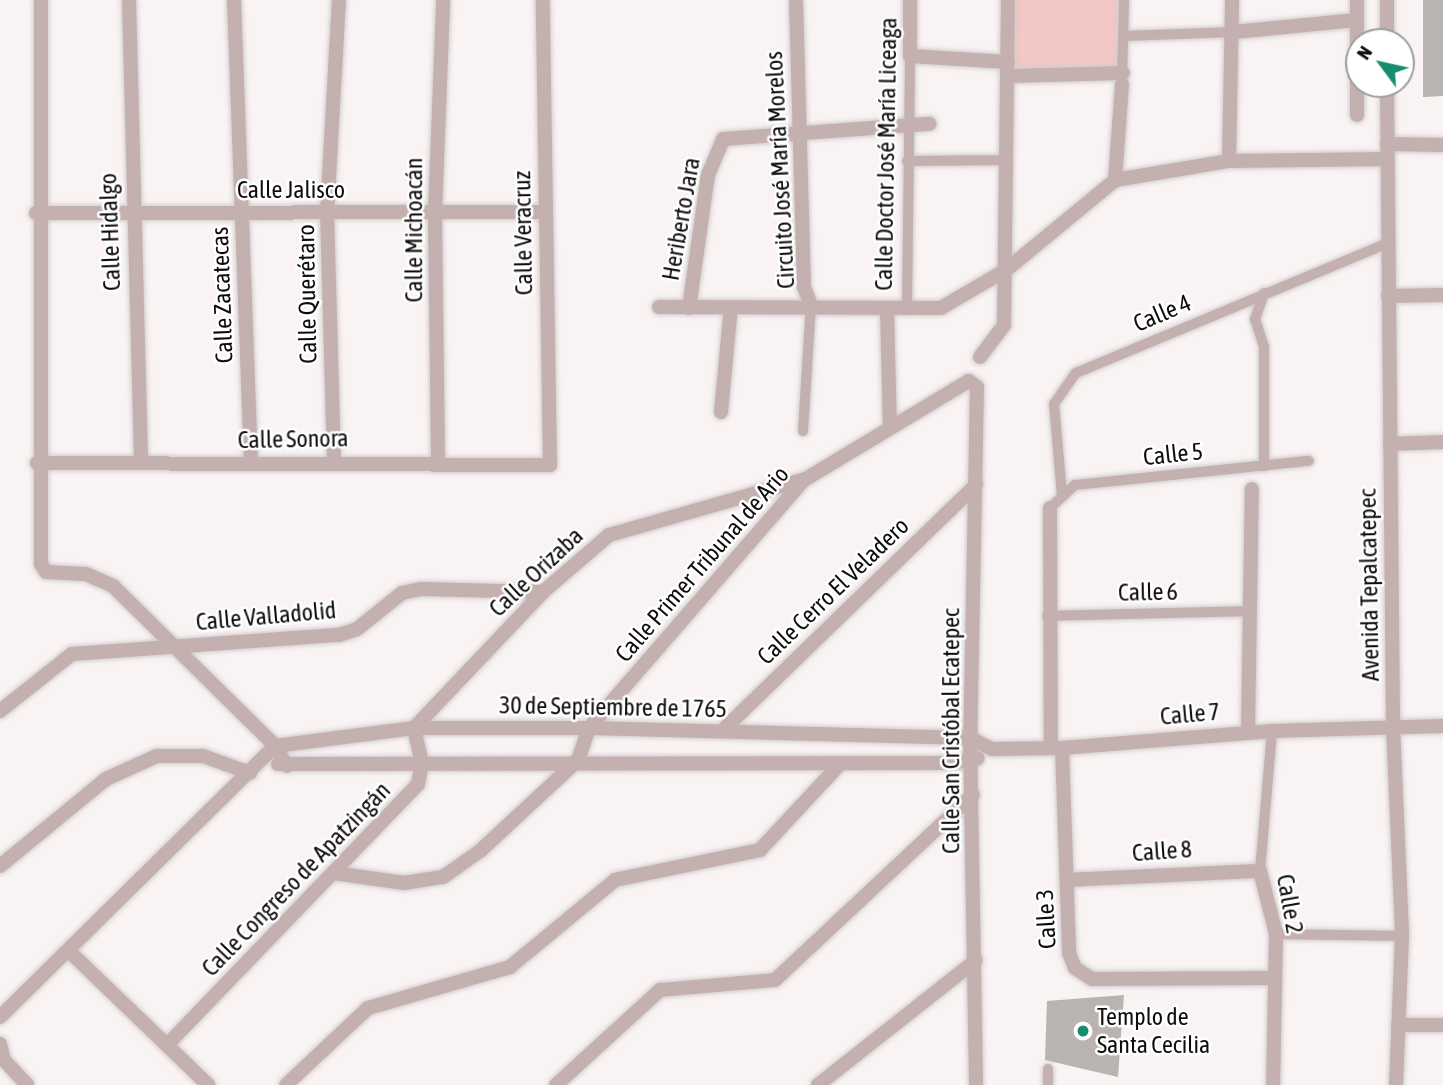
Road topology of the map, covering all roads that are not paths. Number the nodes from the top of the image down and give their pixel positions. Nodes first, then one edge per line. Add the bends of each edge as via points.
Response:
1 (40, 0) edge
2 (129, 0) edge
3 (234, 0) edge
4 (339, 0) edge
5 (443, 0) edge
6 (543, 0) edge
7 (796, 0) edge
8 (910, 0) edge
9 (1008, 0) edge
10 (1125, 0) edge
11 (1232, 0) edge
12 (1357, 0) edge
13 (1387, 0) edge
14 (1356, 20) junction
15 (1387, 28) edge
16 (1234, 32) junction
17 (1124, 36) junction
18 (910, 56) junction
19 (1008, 69) junction
20 (1122, 79) junction
21 (1387, 98) edge
22 (1357, 115) dead end
23 (929, 124) dead end
24 (907, 125) junction
25 (800, 130) junction
26 (1443, 145) edge
27 (1387, 152) junction
28 (1008, 160) junction
29 (1229, 160) junction
30 (907, 161) junction
31 (1115, 180) junction
32 (36, 212) junction
33 (545, 212) junction
34 (131, 213) junction
35 (242, 213) junction
36 (327, 213) junction
37 (436, 213) junction
38 (1386, 244) junction
39 (1006, 270) junction
40 (1264, 293) junction
41 (1443, 295) edge
42 (1388, 296) junction
43 (811, 305) junction
44 (659, 307) dead end
45 (731, 307) junction
46 (689, 308) junction
47 (887, 308) junction
48 (906, 309) junction
49 (980, 357) dead end
50 (969, 381) joint
51 (721, 412) dead end
52 (890, 428) junction
53 (803, 431) dead end
54 (1443, 442) edge
55 (1390, 444) junction
56 (438, 460) junction
57 (334, 461) junction
58 (1309, 461) dead end
59 (251, 462) junction
60 (37, 463) junction
61 (141, 463) junction
62 (550, 465) joint
63 (1264, 466) junction
64 (804, 480) junction
65 (976, 485) junction
66 (1252, 489) dead end
67 (1062, 495) junction
68 (1050, 508) joint
69 (543, 592) junction
70 (1249, 611) junction
71 (1047, 615) junction
72 (176, 646) junction
73 (0, 711) edge
74 (1393, 726) junction
75 (1443, 726) edge
76 (414, 728) junction
77 (589, 728) junction
78 (722, 731) junction
79 (1272, 731) junction
80 (1248, 732) junction
81 (970, 738) junction
82 (275, 746) junction
83 (1056, 748) junction
84 (992, 749) junction
85 (578, 760) junction
86 (263, 761) junction
87 (971, 762) junction
88 (422, 763) junction
89 (840, 764) junction
90 (287, 766) junction
91 (250, 773) junction
92 (973, 795) junction
93 (0, 866) edge
94 (1260, 871) junction
95 (334, 873) junction
96 (1066, 880) junction
97 (1276, 934) junction
98 (1402, 936) junction
99 (70, 952) junction
100 (976, 960) junction
101 (1273, 978) junction
102 (0, 1017) edge
103 (1398, 1025) junction
104 (1443, 1025) edge
105 (0, 1044) edge
106 (167, 1045) junction
107 (2, 1060) edge
108 (1048, 1069) dead end
109 (27, 1085) edge
110 (208, 1085) edge
111 (286, 1085) edge
112 (556, 1085) edge
113 (818, 1085) edge
114 (976, 1085) edge
115 (1048, 1085) edge
116 (1273, 1085) edge
117 (1396, 1085) edge

1 - 32 street
2 - 34 street, Calle Hidalgo
3 - 35 street, Calle Zacatecas
4 - 36 street, Calle Querétaro
5 - 37 street, Calle Michoacán
6 - 33 street, Calle Veracruz
7 - 25 street, Circuito José María Morelos
8 - 18 street, Calle Doctor José María Liceaga
9 - 19 street
10 - 17 street
11 - 16 street
12 - 14 street
13 - 15 street
14 - 16 street
14 - 22 street
16 - 17 street
16 - 29 street
17 - 20 street
18 - 19 street
18 - 24 street, Calle Doctor José María Liceaga
19 - 20 street
19 - 28 street
20 - 31 street
21 - 27 street, Avenida Tepalcatepec
23 - 24 street
24 - 25 street
24 - 30 street, Calle Doctor José María Liceaga
25 - 43 street, Circuito José María Morelos via 804,287
25 - 46 street, Heriberto Jara via 723,139 708,175
26 - 27 street, Circuito José María Morelos
27 - 29 street, Circuito José María Morelos
27 - 38 street, Avenida Tepalcatepec
28 - 30 street
28 - 39 street
29 - 31 street, Circuito José María Morelos
30 - 48 street, Calle Doctor José María Liceaga
31 - 39 street, Circuito José María Morelos
32 - 34 street, Calle Jalisco
32 - 60 street
33 - 37 street, Calle Jalisco
33 - 62 street, Calle Veracruz
34 - 35 street, Calle Jalisco
34 - 61 street, Calle Hidalgo
35 - 36 street, Calle Jalisco
35 - 59 street, Calle Zacatecas
36 - 37 street, Calle Jalisco
36 - 57 street, Calle Querétaro
37 - 56 street, Calle Michoacán
38 - 40 street, Calle 4
38 - 42 street, Avenida Tepalcatepec
39 - 48 street, Circuito José María Morelos via 941,308
39 - 49 street via 1003,325
40 - 63 street via 1255,319 1264,347
40 - 67 street, Calle 4 via 1076,373 1054,404
41 - 42 street
42 - 55 street, Avenida Tepalcatepec
43 - 45 street
43 - 47 street, Circuito José María Morelos
43 - 53 street
44 - 46 street
45 - 46 street
45 - 51 street
47 - 48 street, Circuito José María Morelos
47 - 52 street
50 - 52 street, Calle Primer Tribunal de Ario
50 - 65 street, Calle San Cristóbal Ecatepec via 977,387
52 - 64 street, Calle Primer Tribunal de Ario
54 - 55 street
55 - 74 street, Avenida Tepalcatepec
56 - 57 street, Calle Sonora
56 - 62 street, Calle Sonora
57 - 59 street, Calle Sonora
58 - 63 street, Calle 5
59 - 61 street, Calle Sonora
60 - 61 street, Calle Sonora
60 - 72 street via 46,572 86,574 113,586
63 - 67 street, Calle 5 via 1075,485
64 - 69 street, Calle Orizaba via 609,535
64 - 77 street, Calle Primer Tribunal de Ario
65 - 78 street, Calle Cerro El Veladero
65 - 81 street, Calle San Cristóbal Ecatepec
66 - 70 street
67 - 68 street, Calle 5
68 - 71 street, Calle 3
69 - 72 street, Calle Valladolid via 421,589 402,593 357,629 338,635
69 - 76 street, Calle Orizaba
70 - 71 street, Calle 6
70 - 80 street
71 - 83 street, Calle 3
72 - 73 street, Calle Valladolid via 72,654
72 - 82 street
74 - 75 street, Calle 7
74 - 79 street, Calle 7
74 - 98 street, Avenida Tepalcatepec
76 - 77 street, 30 de Septiembre de 1765
76 - 82 street, 30 de Septiembre de 1765
76 - 88 street
77 - 78 street, 30 de Septiembre de 1765
77 - 85 street
78 - 81 street, 30 de Septiembre de 1765
79 - 80 street, Calle 7
79 - 94 street, Calle 2
80 - 83 street, Calle 7
81 - 84 street, Calle 7
81 - 87 street, Calle San Cristóbal Ecatepec
82 - 86 street
82 - 90 street
83 - 84 street, Calle 7
83 - 96 street, Calle 3
84 - 87 street
85 - 88 street
85 - 89 street
85 - 95 street via 443,877 404,883
86 - 90 street
86 - 91 street
87 - 89 street
87 - 92 street, Calle San Cristóbal Ecatepec
88 - 90 street
88 - 95 street, Calle Congreso de Apatzingán via 418,784
89 - 111 street via 760,850 615,880 510,967 368,1008
91 - 93 street via 204,756 157,756 106,779
91 - 99 street
92 - 100 street, Calle San Cristóbal Ecatepec
92 - 112 street via 775,980 660,990
94 - 96 street, Calle 8
94 - 97 street, Calle 2
95 - 106 street, Calle Congreso de Apatzingán
96 - 101 street, Calle 3 via 1069,953 1074,968 1092,979
97 - 98 street
97 - 101 street, Calle 2
98 - 103 street, Avenida Tepalcatepec
99 - 102 street
99 - 106 street
100 - 113 street
100 - 114 street, Calle San Cristóbal Ecatepec
101 - 116 street, Calle 2
103 - 104 street
103 - 117 street, Avenida Tepalcatepec
105 - 107 street
106 - 110 street
107 - 109 street
108 - 115 street

